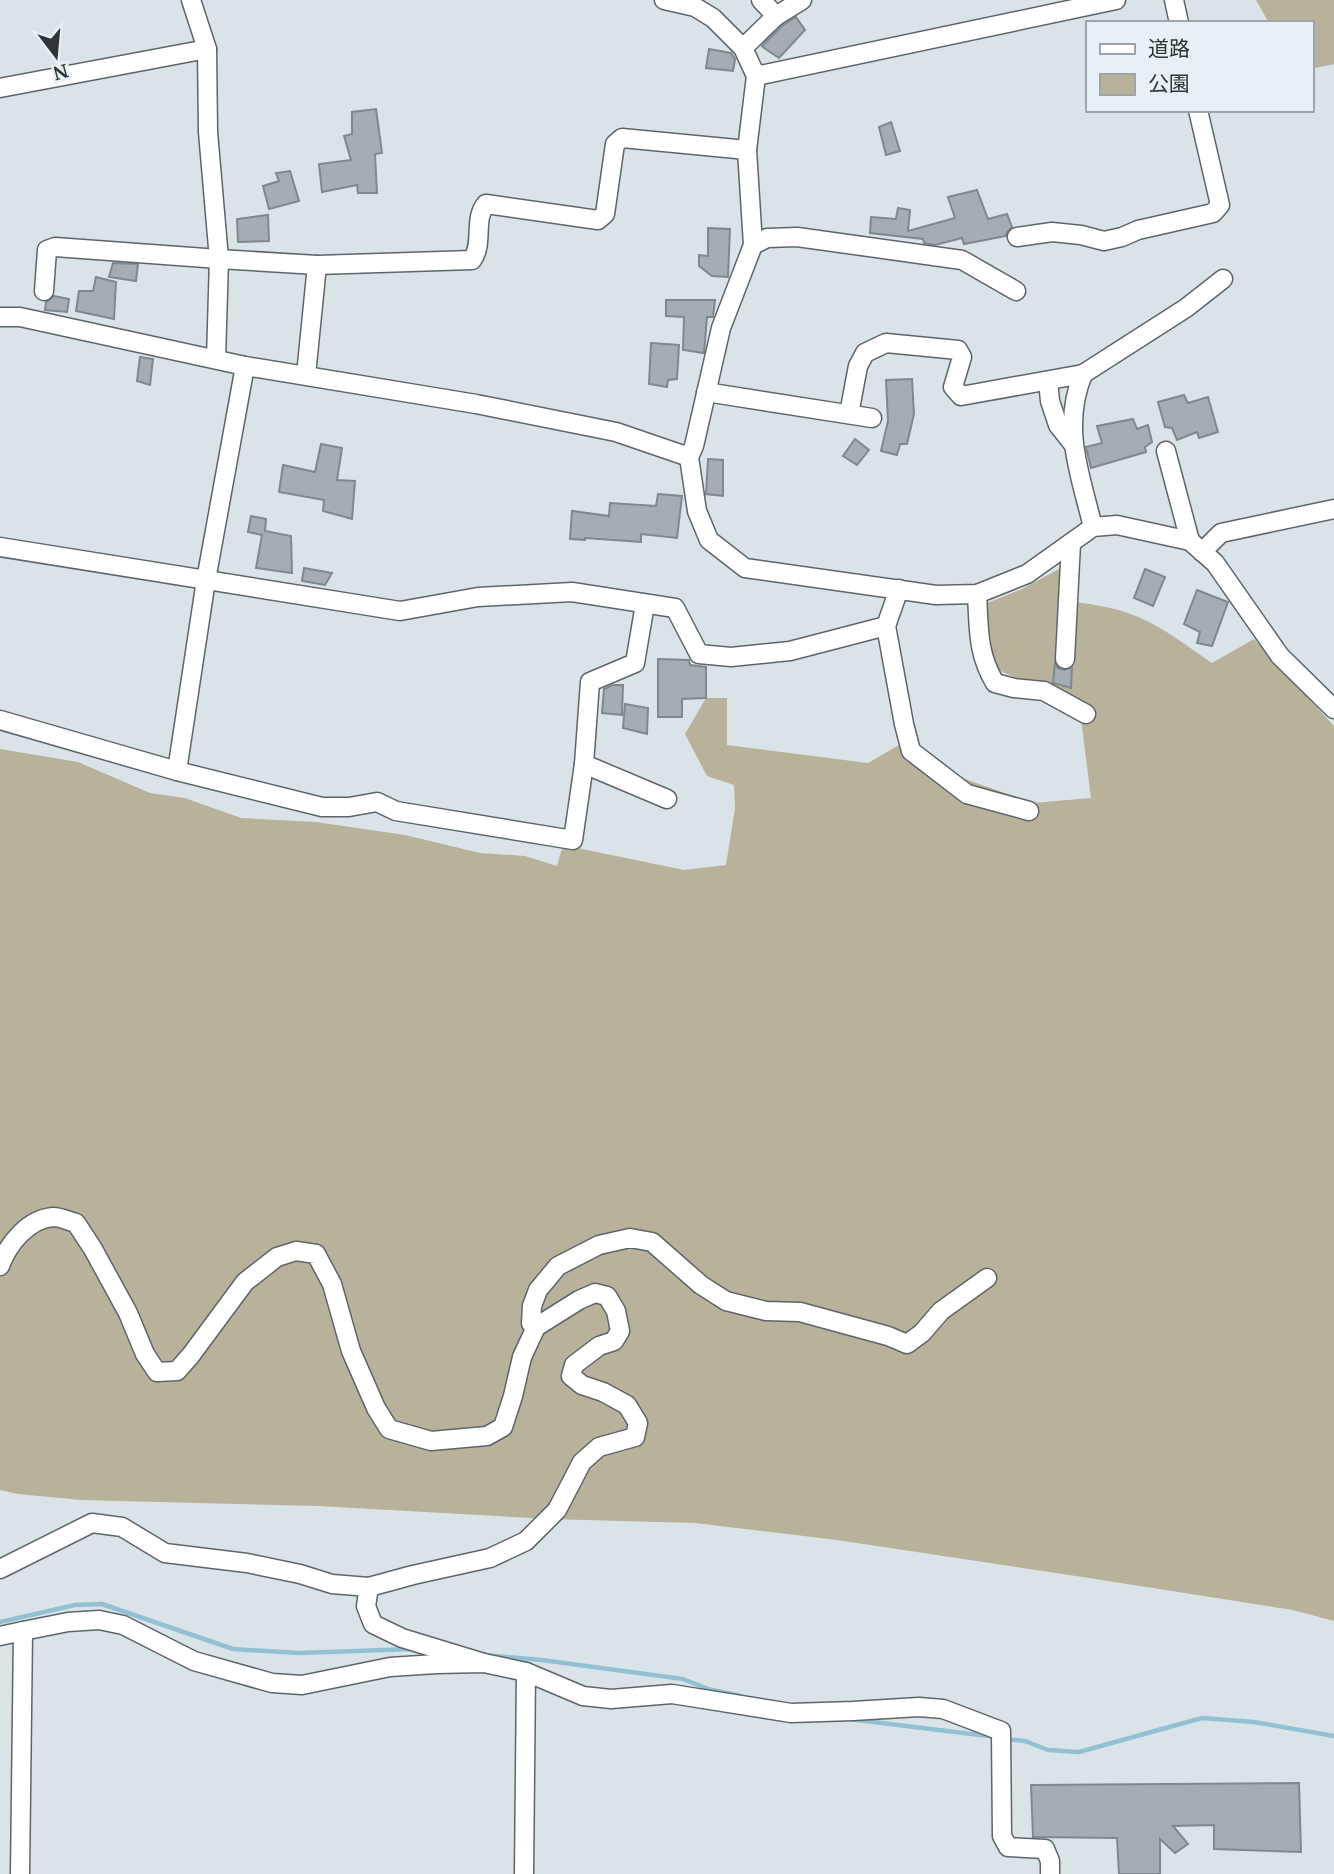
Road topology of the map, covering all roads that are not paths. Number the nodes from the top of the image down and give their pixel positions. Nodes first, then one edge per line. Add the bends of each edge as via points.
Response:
1 (191, 0) edge
2 (664, 0) edge
3 (761, 0) edge
4 (802, 0) edge
5 (1116, 0) edge
6 (1174, 0) edge
7 (776, 16) junction
8 (1179, 21) edge
9 (743, 48) junction
10 (207, 49) junction
11 (756, 76) junction
12 (0, 88) edge
13 (1198, 112) edge
14 (747, 150) junction
15 (1017, 237) dead end
16 (753, 245) junction
17 (219, 260) junction
18 (317, 265) junction
19 (1223, 279) dead end
20 (44, 291) dead end
21 (1016, 291) dead end
22 (0, 317) edge
23 (216, 359) junction
24 (245, 366) junction
25 (1083, 374) junction
26 (306, 376) junction
27 (1048, 381) junction
28 (706, 392) junction
29 (849, 414) junction
30 (872, 418) dead end
31 (1073, 444) junction
32 (1166, 451) dead end
33 (690, 457) junction
34 (1334, 509) edge
35 (1093, 527) junction
36 (1071, 543) junction
37 (1196, 546) junction
38 (0, 547) edge
39 (206, 580) junction
40 (899, 589) junction
41 (976, 594) junction
42 (645, 604) junction
43 (886, 626) junction
44 (1065, 659) dead end
45 (1334, 709) edge
46 (1086, 714) dead end
47 (0, 720) edge
48 (584, 764) junction
49 (177, 771) junction
50 (667, 799) dead end
51 (1029, 811) dead end
52 (0, 1266) edge
53 (987, 1278) dead end
54 (536, 1327) junction
55 (0, 1569) edge
56 (369, 1587) junction
57 (23, 1630) junction
58 (0, 1636) edge
59 (484, 1663) junction
60 (526, 1672) junction
61 (20, 1874) edge
62 (524, 1874) edge
63 (1050, 1874) edge

1 - 10 street
2 - 9 street via 695,7
3 - 7 street
4 - 7 street
5 - 11 street
6 - 8 street
7 - 9 street
9 - 11 street
10 - 12 street
10 - 17 street via 208,132
11 - 14 street
13 - 15 street via 1220,205 1213,213 1104,241 1052,232
14 - 16 street
14 - 18 street via 622,138 615,144 605,214 598,220 486,204 481,209 477,254 472,260
16 - 21 street via 767,238 797,237 962,260
16 - 28 street via 722,328
17 - 18 street
17 - 20 street via 55,247 47,250
17 - 23 street
18 - 26 street
19 - 25 street
22 - 23 street via 20,317
23 - 24 street
24 - 26 street
24 - 39 street
25 - 27 street
25 - 31 street via 1072,409
26 - 33 street via 616,432
27 - 29 street via 961,396 953,387 962,357 958,350 886,343 865,353 858,366
27 - 31 street via 1058,425
28 - 29 street
28 - 33 street
29 - 30 street
31 - 35 street
32 - 37 street
33 - 40 street via 697,511 709,540 745,568
34 - 37 street via 1222,533
35 - 36 street
35 - 37 street via 1117,525
36 - 41 street via 1027,575
36 - 44 street
37 - 45 street via 1215,563 1280,656
38 - 39 street
39 - 42 street via 400,611 478,597 572,592
39 - 49 street
40 - 41 street via 936,595
40 - 43 street
41 - 46 street via 985,667 995,683 1044,691
42 - 43 street via 675,608 699,654 709,655 790,651
42 - 48 street via 635,663 590,682
43 - 51 street via 911,751 967,794
47 - 49 street
48 - 49 street via 573,840 396,811 377,802 322,807
48 - 50 street
52 - 54 street via 16,1238 35,1221 55,1217 76,1223 158,1372 177,1371 245,1282 276,1257 296,1251 316,1254 332,1284 351,1351 388,1429 431,1441 487,1436 503,1427
53 - 54 street via 941,1311 907,1344 800,1312 766,1311 726,1301 652,1242 630,1238 599,1245 558,1266 538,1290 532,1306 531,1323
54 - 56 street via 595,1293 607,1296 620,1331 614,1341 574,1365 571,1376 626,1405 638,1423 635,1437 599,1447 582,1462 557,1510 526,1541 490,1558
55 - 56 street via 92,1523 122,1527 165,1553 247,1563 332,1584
56 - 59 street via 366,1606 373,1624 402,1638
57 - 58 street
57 - 59 street via 99,1620 123,1625 194,1661 272,1683 302,1685 390,1667
57 - 61 street
59 - 60 street
60 - 62 street
60 - 63 street via 583,1696 611,1699 672,1694 791,1713 943,1709 1001,1731 1002,1836 1008,1847 1045,1849

